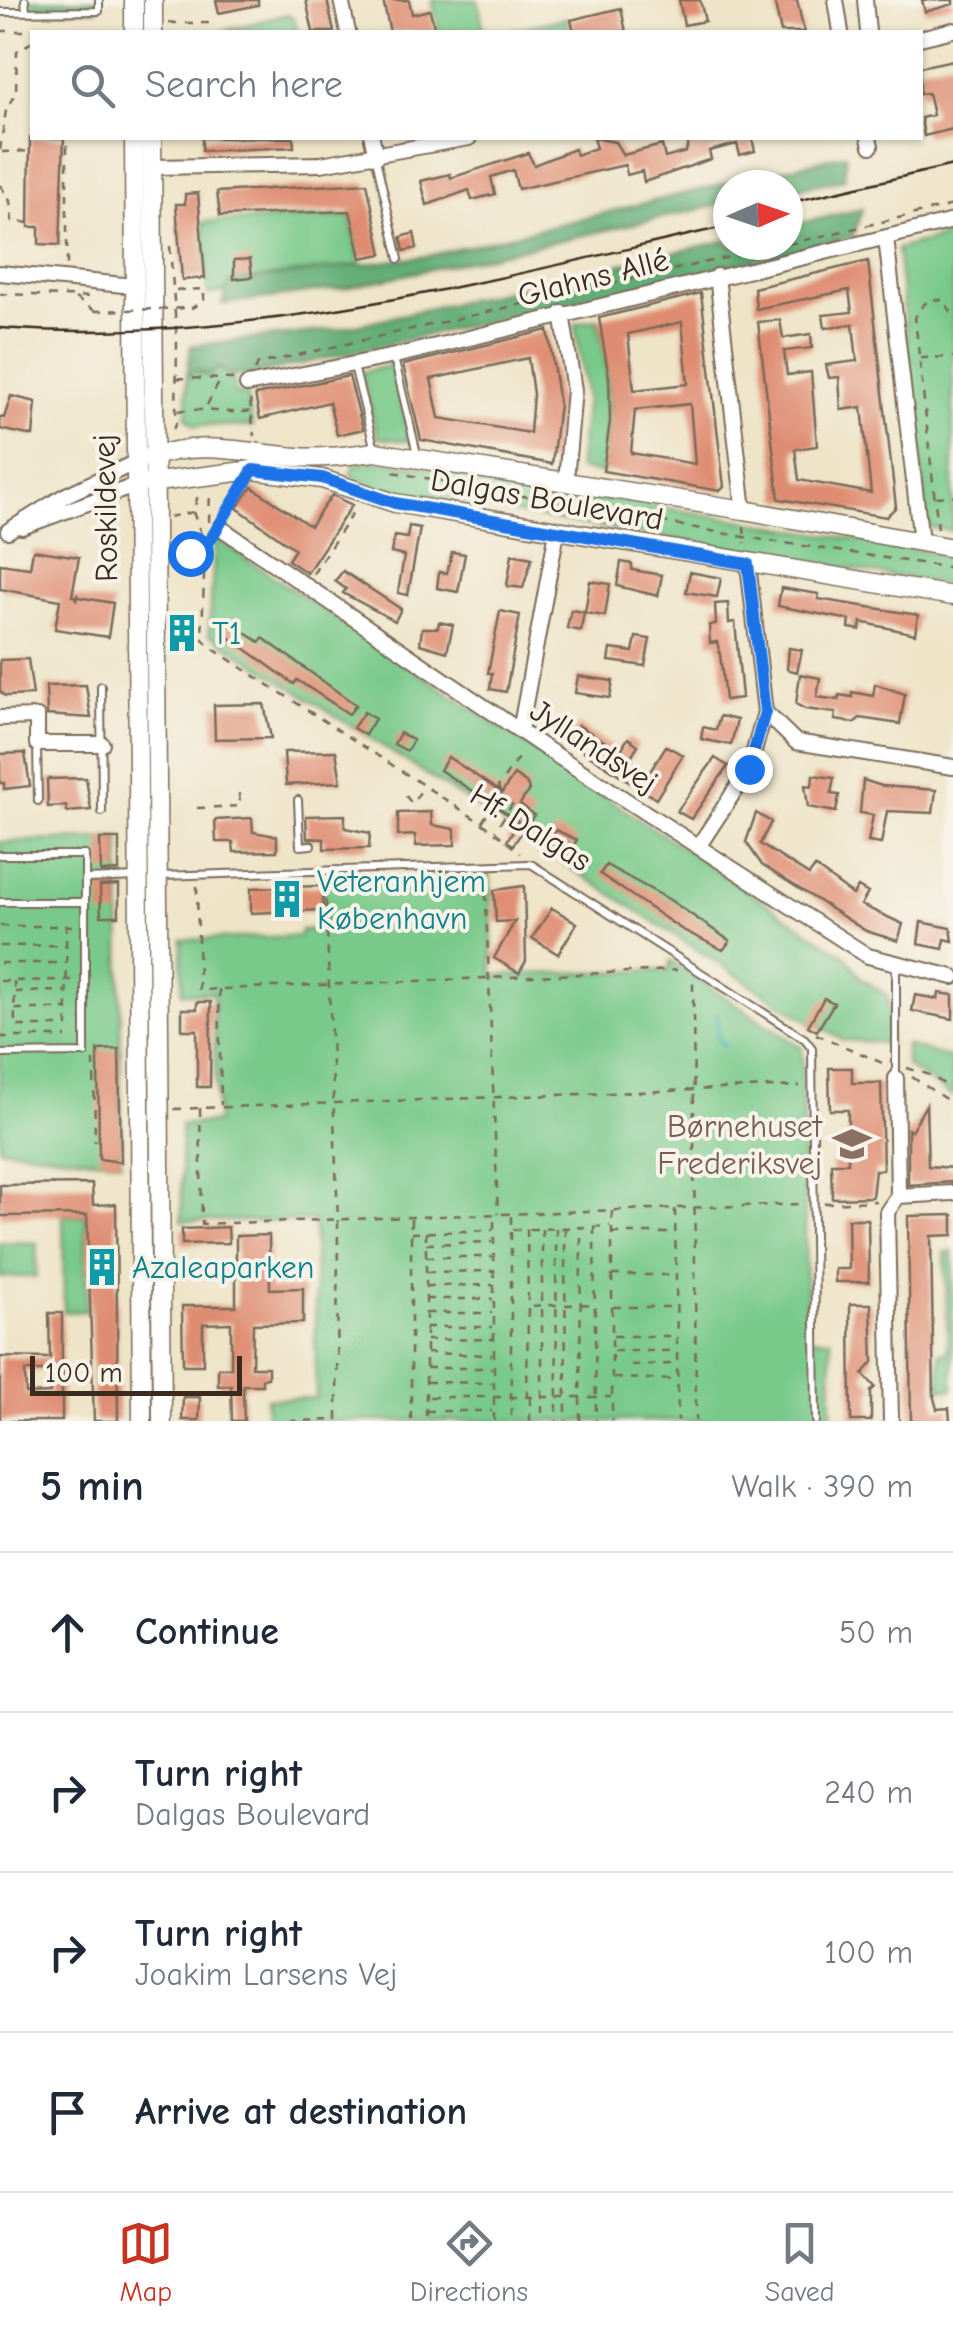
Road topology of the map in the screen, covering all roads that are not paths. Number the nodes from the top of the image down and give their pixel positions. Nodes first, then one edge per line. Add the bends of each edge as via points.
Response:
1 (25, 0) edge
2 (99, 0) edge
3 (134, 0) edge
4 (152, 0) edge
5 (341, 0) edge
6 (836, 0) edge
7 (864, 0) edge
8 (26, 11) junction
9 (0, 12) edge
10 (143, 30) edge
11 (348, 30) edge
12 (841, 30) edge
13 (868, 30) edge
14 (953, 30) edge
15 (923, 37) edge
16 (134, 140) edge
17 (152, 140) edge
18 (372, 140) edge
19 (461, 140) edge
20 (376, 158) junction
21 (152, 166) junction
22 (953, 221) edge
23 (886, 238) junction
24 (399, 259) dead end
25 (0, 274) edge
26 (717, 276) junction
27 (134, 286) junction
28 (155, 287) junction
29 (562, 312) junction
30 (394, 356) junction
31 (354, 364) junction
32 (246, 385) road end
33 (376, 452) junction
34 (158, 454) junction
35 (418, 458) junction
36 (134, 463) junction
37 (566, 480) junction
38 (157, 481) junction
39 (134, 486) junction
40 (744, 510) junction
41 (221, 528) dead end
42 (557, 531) junction
43 (4, 532) edge
44 (938, 545) edge
45 (748, 564) junction
46 (953, 596) edge
47 (101, 686) dead end
48 (765, 712) junction
49 (0, 718) edge
50 (526, 735) junction
51 (37, 744) junction
52 (102, 744) junction
53 (953, 767) edge
54 (298, 800) dead end
55 (38, 801) dead end
56 (102, 812) dead end
57 (311, 845) dead end
58 (698, 847) junction
59 (0, 854) edge
60 (159, 876) junction
61 (140, 877) junction
62 (85, 879) junction
63 (0, 902) edge
64 (85, 902) junction
65 (896, 966) junction
66 (953, 977) edge
67 (0, 1054) edge
68 (895, 1073) joint
69 (953, 1194) edge
70 (898, 1196) junction
71 (151, 1250) junction
72 (152, 1298) junction
73 (142, 1421) edge
74 (162, 1421) edge
75 (816, 1421) edge
76 (891, 1421) edge

1 - 8 lane
2 - 8 lane via 99,11
3 - 10 street
4 - 10 street
5 - 11 street
6 - 12 street
7 - 13 street
8 - 9 lane
14 - 15 street
16 - 27 street, Roskildevej
17 - 21 street, Roskildevej
18 - 20 street
19 - 20 street
20 - 21 street
20 - 24 lane
21 - 28 street, Roskildevej
22 - 23 street, Glahns Allé
23 - 26 street, Glahns Allé
23 - 44 street via 900,358
25 - 27 street
26 - 29 street, Glahns Allé
26 - 40 street
27 - 28 street
27 - 36 street, Roskildevej
28 - 34 street, Roskildevej
29 - 30 street, Glahns Allé
29 - 37 street via 574,390
30 - 31 street, Glahns Allé
30 - 35 lane
31 - 32 street, Glahns Allé
31 - 33 lane
33 - 34 street, Dalgas Boulevard via 320,458 188,447
33 - 35 street, Dalgas Boulevard
34 - 36 street, Dalgas Boulevard
34 - 38 street, Roskildevej
35 - 37 street, Dalgas Boulevard
36 - 39 street, Roskildevej
36 - 43 street
37 - 40 street, Dalgas Boulevard
38 - 39 street, Dalgas Boulevard
38 - 42 street, Dalgas Boulevard via 253,470 322,478 364,494
38 - 60 street, Roskildevej
39 - 43 street
39 - 61 street, Roskildevej
40 - 44 street, Dalgas Boulevard
41 - 50 street, Jyllandsvej
42 - 45 street, Dalgas Boulevard
42 - 50 street
45 - 46 street, Dalgas Boulevard
45 - 48 street
47 - 52 lane
48 - 53 street via 796,742
48 - 58 street via 749,769
49 - 51 street via 37,717
50 - 58 street, Jyllandsvej
51 - 52 street
51 - 55 lane
52 - 56 lane
54 - 57 lane via 300,846
58 - 65 street, Jyllandsvej via 868,956
59 - 62 lane via 85,855
60 - 61 street
60 - 71 street, Roskildevej via 161,1109
60 - 75 lane via 530,864 805,1039 812,1048
61 - 62 lane
61 - 71 street, Roskildevej
62 - 64 lane
63 - 64 lane
64 - 67 lane via 85,1053
65 - 66 street, Jyllandsvej
65 - 68 lane
68 - 70 street
69 - 70 street
70 - 76 street via 887,1212
71 - 72 street, Roskildevej
72 - 73 street, Roskildevej
72 - 74 street, Roskildevej

